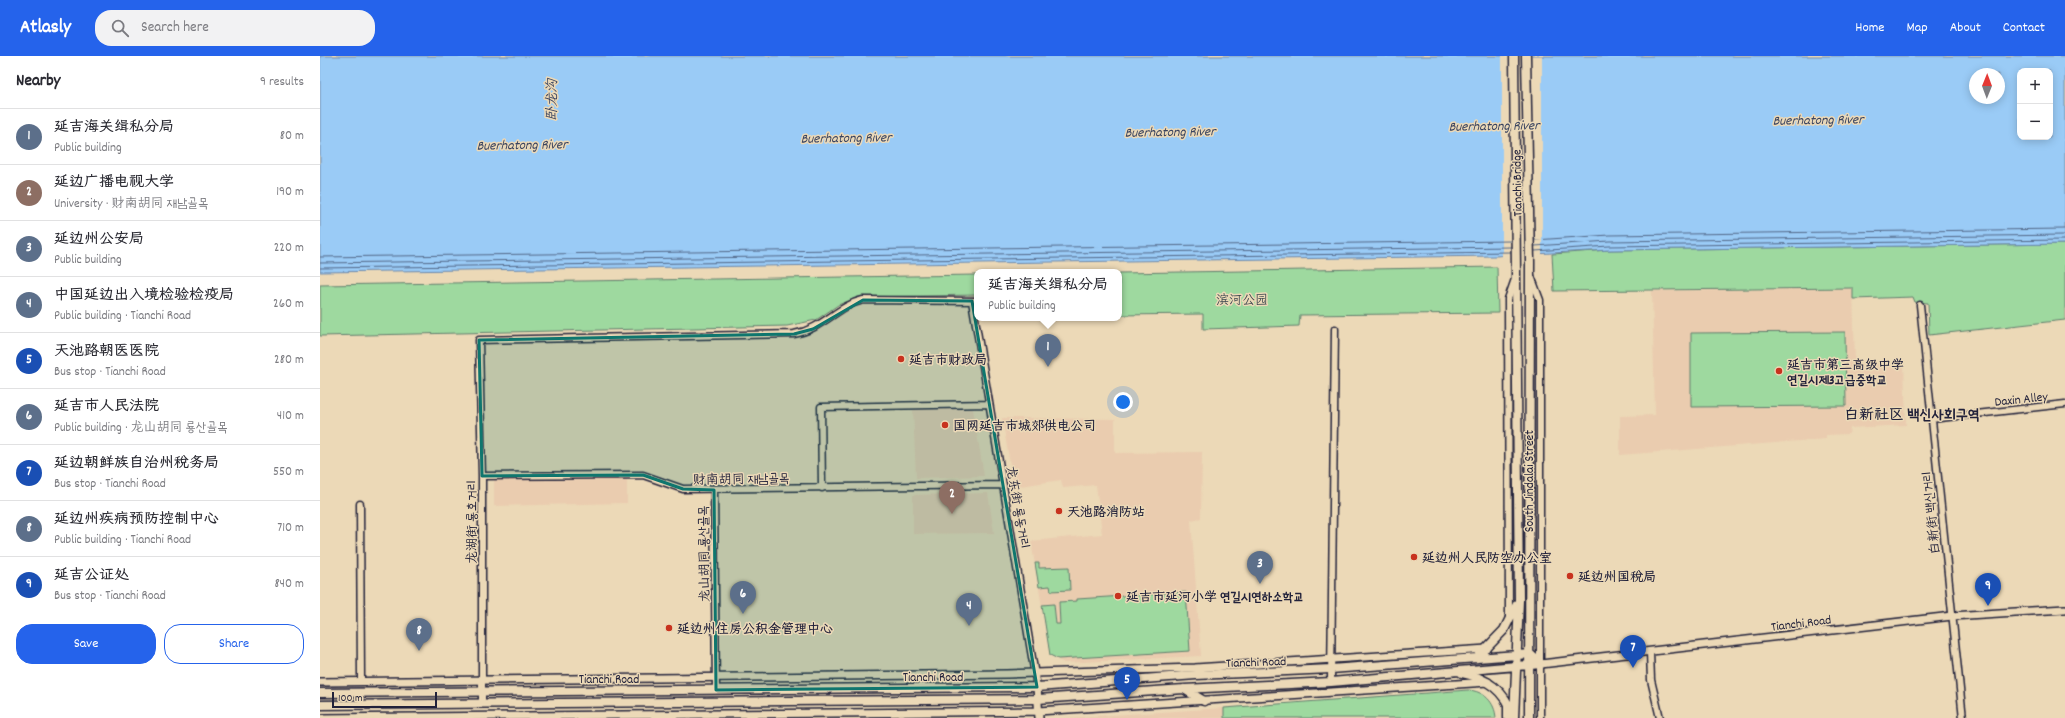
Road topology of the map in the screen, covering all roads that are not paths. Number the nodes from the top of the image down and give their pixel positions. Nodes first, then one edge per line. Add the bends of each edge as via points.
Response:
1 (1514, 56) edge
2 (1526, 56) edge
3 (1516, 262) joint
4 (1530, 262) joint
5 (1529, 271) junction
6 (1517, 272) junction
7 (974, 301) edge
8 (1920, 305) dead end
9 (977, 321) edge
10 (1335, 329) dead end
11 (989, 404) junction
12 (2065, 404) edge
13 (1931, 419) junction
14 (482, 476) junction
15 (1003, 484) junction
16 (822, 488) junction
17 (714, 490) junction
18 (360, 504) dead end
19 (1519, 600) junction
20 (2065, 609) edge
21 (1952, 616) junction
22 (1509, 623) junction
23 (1487, 649) junction
24 (1650, 652) junction
25 (1530, 654) junction
26 (1518, 655) junction
27 (1477, 658) junction
28 (1331, 659) junction
29 (1541, 664) junction
30 (1516, 666) junction
31 (1529, 666) junction
32 (1331, 670) junction
33 (1452, 671) junction
34 (1035, 672) junction
35 (716, 678) junction
36 (482, 680) junction
37 (320, 682) edge
38 (361, 682) junction
39 (1331, 682) junction
40 (1488, 682) junction
41 (1037, 687) junction
42 (1184, 689) junction
43 (716, 690) junction
44 (482, 691) junction
45 (320, 693) edge
46 (1038, 699) junction
47 (1204, 701) junction
48 (482, 704) junction
49 (1507, 704) junction
50 (320, 705) edge
51 (1038, 715) edge
52 (645, 716) edge
53 (320, 718) edge
54 (364, 718) edge
55 (1507, 718) edge
56 (1513, 718) edge
57 (1528, 718) edge
58 (1540, 718) edge
59 (1660, 718) edge
60 (1963, 718) edge

1 - 3 main road, Tianchi Bridge
2 - 4 main road, Tianchi Bridge
3 - 6 main road, South Jindalai Street
4 - 5 main road, South Jindalai Street
5 - 25 main road, South Jindalai Street
5 - 29 street, South Jindalai Street via 1540,300
6 - 19 main road, South Jindalai Street
6 - 22 street, South Jindalai Street via 1508,299
7 - 14 street, 龙湖街 룡호거리 via 863,300 813,329 794,334 479,340
8 - 13 street, 白新街 백신거리
9 - 11 street, 龙东街 룡동거리
10 - 28 street
11 - 15 street, 龙东街 룡동거리
11 - 16 street via 821,407
12 - 13 street, Daxin Alley
13 - 21 street, 白新街 백신거리
14 - 17 street, 财南胡同 재남골목 via 642,475 683,490
14 - 36 street, 龙湖街 룡호거리
15 - 16 street, 财南胡同 재남골목
15 - 34 street, 龙东街 룡동거리
16 - 17 street, 财南胡同 재남골목
17 - 35 street, 龙山胡同 룡산골목
18 - 38 street
19 - 22 main road
19 - 26 main road, South Jindalai Street
20 - 21 street, Tianchi Road
21 - 24 street, Tianchi Road
21 - 60 street, 白新街 백신거리
22 - 23 main road
23 - 27 main road
23 - 28 street, Tianchi Road
24 - 29 street, Tianchi Road
24 - 59 street via 1651,680
25 - 26 main road, Tianchi Road
25 - 29 main road
25 - 31 main road, South Jindalai Street
26 - 27 main road, Tianchi Road
26 - 30 main road, South Jindalai Street
27 - 32 main road, Tianchi Road
28 - 32 street
28 - 34 street, Tianchi Road via 1195,668
29 - 31 main road, Tianchi Road
29 - 58 street, South Jindalai Street
30 - 31 main road, Tianchi Road
30 - 33 main road, Tianchi Road
30 - 56 main road, South Jindalai Street
31 - 57 main road, South Jindalai Street
32 - 39 street
32 - 41 main road, Tianchi Road via 1196,675
33 - 39 main road, Tianchi Road
33 - 40 main road via 1470,674
34 - 35 street, Tianchi Road
34 - 41 street, 龙东街 룡동거리
35 - 36 street, Tianchi Road
35 - 43 street, 龙山胡同 룡산골목
36 - 38 street, Tianchi Road
36 - 44 street, 龙湖街 룡호거리
37 - 38 street, Tianchi Road
39 - 42 main road, Tianchi Road
40 - 47 street
40 - 49 main road via 1496,688
41 - 43 main road, Tianchi Road
41 - 46 street, 龙东街 룡동거리
42 - 46 main road, Tianchi Road
42 - 47 main road
43 - 44 main road, Tianchi Road
44 - 45 main road, Tianchi Road
44 - 48 street, 龙湖街 룡호거리
46 - 48 main road, Tianchi Road
46 - 51 street, 龙东街 룡동거리
47 - 51 street
48 - 50 main road, Tianchi Road
49 - 55 street
49 - 56 main road
51 - 52 street
52 - 54 street
53 - 54 street

